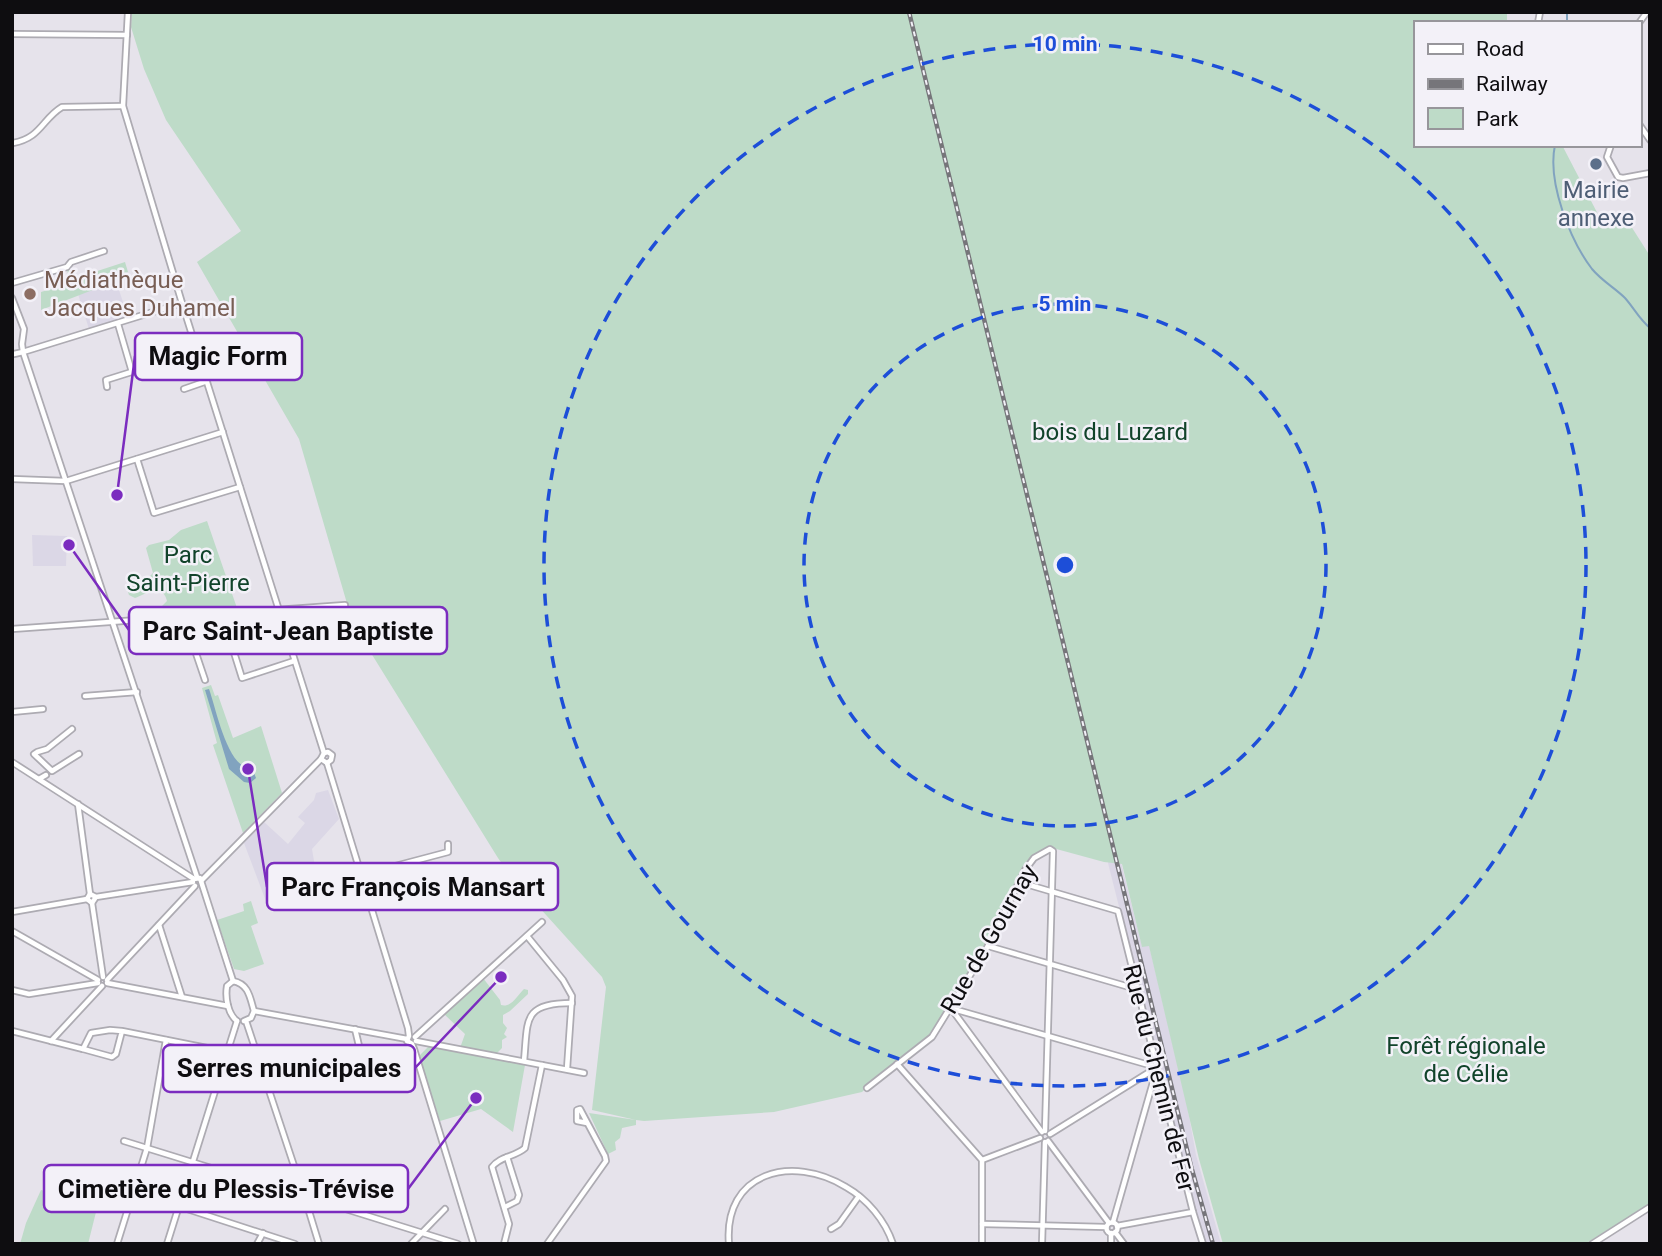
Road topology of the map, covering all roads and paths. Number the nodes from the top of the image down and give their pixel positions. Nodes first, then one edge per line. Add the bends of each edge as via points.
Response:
1 (128, 12) edge
2 (12, 34) edge
3 (127, 35) junction
4 (123, 106) junction
5 (13, 143) edge
6 (1610, 147) edge
7 (1650, 173) edge
8 (104, 251) dead end
9 (12, 283) edge
10 (12, 298) edge
11 (182, 303) junction
12 (118, 324) junction
13 (22, 344) junction
14 (23, 352) junction
15 (13, 354) edge
16 (157, 364) dead end
17 (132, 372) junction
18 (207, 381) junction
19 (107, 387) dead end
20 (184, 389) dead end
21 (223, 432) junction
22 (137, 458) junction
23 (12, 479) edge
24 (66, 481) junction
25 (240, 487) junction
26 (345, 605) dead end
27 (278, 608) junction
28 (222, 614) junction
29 (184, 617) junction
30 (113, 621) junction
31 (12, 629) edge
32 (294, 661) junction
33 (205, 680) dead end
34 (137, 692) junction
35 (85, 696) dead end
36 (43, 709) dead end
37 (12, 712) edge
38 (72, 729) dead end
39 (79, 754) dead end
40 (322, 756) junction
41 (12, 762) edge
42 (327, 763) junction
43 (46, 775) dead end
44 (39, 779) junction
45 (78, 804) junction
46 (448, 844) dead end
47 (360, 875) junction
48 (197, 881) junction
49 (1019, 882) junction
50 (1051, 892) junction
51 (90, 894) junction
52 (96, 897) junction
53 (89, 901) junction
54 (12, 912) edge
55 (541, 922) dead end
56 (159, 926) junction
57 (12, 931) edge
58 (527, 936) junction
59 (988, 946) junction
60 (1050, 964) junction
61 (233, 981) junction
62 (102, 982) junction
63 (1136, 989) junction
64 (12, 990) edge
65 (182, 997) junction
66 (572, 1003) junction
67 (228, 1006) junction
68 (951, 1009) junction
69 (254, 1011) junction
70 (237, 1021) junction
71 (246, 1021) junction
72 (355, 1029) junction
73 (12, 1031) edge
74 (122, 1031) junction
75 (1048, 1037) junction
76 (412, 1039) junction
77 (166, 1040) junction
78 (51, 1041) junction
79 (83, 1049) junction
80 (227, 1052) junction
81 (524, 1061) junction
82 (542, 1065) junction
83 (897, 1065) junction
84 (364, 1068) dead end
85 (1157, 1068) junction
86 (567, 1069) junction
87 (584, 1073) dead end
88 (867, 1088) dead end
89 (587, 1123) dead end
90 (1045, 1136) junction
91 (124, 1141) dead end
92 (147, 1148) junction
93 (507, 1157) junction
94 (982, 1160) junction
95 (192, 1162) junction
96 (305, 1195) junction
97 (859, 1196) junction
98 (178, 1206) junction
99 (505, 1207) junction
100 (1650, 1207) edge
101 (445, 1209) dead end
102 (1193, 1212) junction
103 (982, 1224) junction
104 (1043, 1226) junction
105 (1112, 1227) junction
106 (831, 1229) dead end
107 (263, 1233) junction
108 (422, 1233) junction
109 (475, 1243) edge
110 (117, 1244) edge
111 (167, 1244) edge
112 (257, 1244) edge
113 (295, 1244) edge
114 (319, 1244) edge
115 (411, 1244) edge
116 (458, 1244) edge
117 (504, 1244) edge
118 (547, 1244) edge
119 (729, 1244) edge
120 (894, 1244) edge
121 (982, 1244) edge
122 (1042, 1244) edge
123 (1111, 1244) edge
124 (1124, 1244) edge
125 (1203, 1244) edge
126 (1592, 1244) edge

1 - 3 street
2 - 3 street
3 - 4 street
4 - 5 street via 62,107 35,135
4 - 11 street
6 - 7 street via 1606,157 1618,177
8 - 9 street
10 - 13 street via 24,329
11 - 12 street
11 - 18 street
12 - 14 street
12 - 17 street
13 - 14 street
13 - 15 street
14 - 15 street
14 - 24 street
16 - 17 street
17 - 19 street via 106,380
18 - 20 street
18 - 21 street
21 - 22 street
21 - 25 street
22 - 24 street
22 - 25 street via 154,513
23 - 24 street
24 - 30 street
25 - 27 street
26 - 27 street
27 - 28 street
27 - 32 street
28 - 29 street
28 - 32 street via 242,678
29 - 30 street
29 - 33 street
30 - 31 street
30 - 34 street
32 - 40 street
34 - 35 street
34 - 48 street
36 - 37 street
38 - 39 street via 34,754 52,771
40 - 42 street
40 - 42 street via 332,755
40 - 48 street
41 - 44 street
42 - 47 street
43 - 44 street
44 - 45 street
45 - 48 street
45 - 51 street
46 - 47 street via 448,852
47 - 76 street
48 - 52 street
48 - 56 street
48 - 61 street
49 - 50 street
49 - 50 street, Rue de Gournay via 1034,858 1052,850
49 - 59 street, Rue de Gournay
50 - 60 street
50 - 63 street, Rue du Chemin de Fer via 1118,911
51 - 52 street
51 - 53 street
52 - 53 street
53 - 54 street
53 - 62 street
55 - 58 street
56 - 62 street
56 - 65 street
57 - 62 street
58 - 66 street via 569,988
58 - 76 street
59 - 60 street
59 - 68 street, Rue de Gournay
60 - 63 street
60 - 75 street
61 - 67 street via 227,986
61 - 69 street via 247,989
62 - 64 street via 29,994
62 - 65 street
62 - 78 street
63 - 85 street, Rue du Chemin de Fer
65 - 67 street
66 - 81 street via 543,1005 530,1017
66 - 86 street
67 - 70 street
68 - 75 street
68 - 83 street, Rue de Gournay via 932,1037
68 - 90 street
69 - 71 street
69 - 72 street
70 - 71 street
70 - 80 street
71 - 96 street
72 - 76 street
72 - 84 street
73 - 78 street
74 - 77 street
74 - 79 street via 92,1033
74 - 79 street via 112,1056
75 - 85 street
75 - 90 street
76 - 81 street
76 - 109 street
77 - 80 street
77 - 92 street
78 - 79 street
80 - 95 street
81 - 82 street
82 - 86 street
82 - 93 street via 528,1142 519,1153
83 - 88 street, Rue de Gournay
83 - 94 street
85 - 90 street
85 - 102 street, Rue du Chemin de Fer
85 - 105 street
86 - 87 street
89 - 118 street via 606,1161
90 - 94 street
90 - 104 street
90 - 105 street
91 - 92 street
92 - 95 street
92 - 110 street
93 - 99 street via 519,1195
93 - 99 street via 492,1167
94 - 103 street
95 - 96 street
95 - 98 street
96 - 108 street
96 - 114 street
97 - 106 street
97 - 119 street via 837,1182 804,1172 765,1176 736,1200 729,1219
97 - 120 street via 880,1218
98 - 107 street
98 - 111 street
99 - 117 street via 509,1229
100 - 126 street
101 - 108 street
102 - 105 street
102 - 125 street, Rue du Chemin de Fer
103 - 104 street
103 - 121 street
104 - 105 street
104 - 122 street
105 - 123 street
105 - 124 street
107 - 112 street
107 - 113 street
108 - 115 street
108 - 116 street

